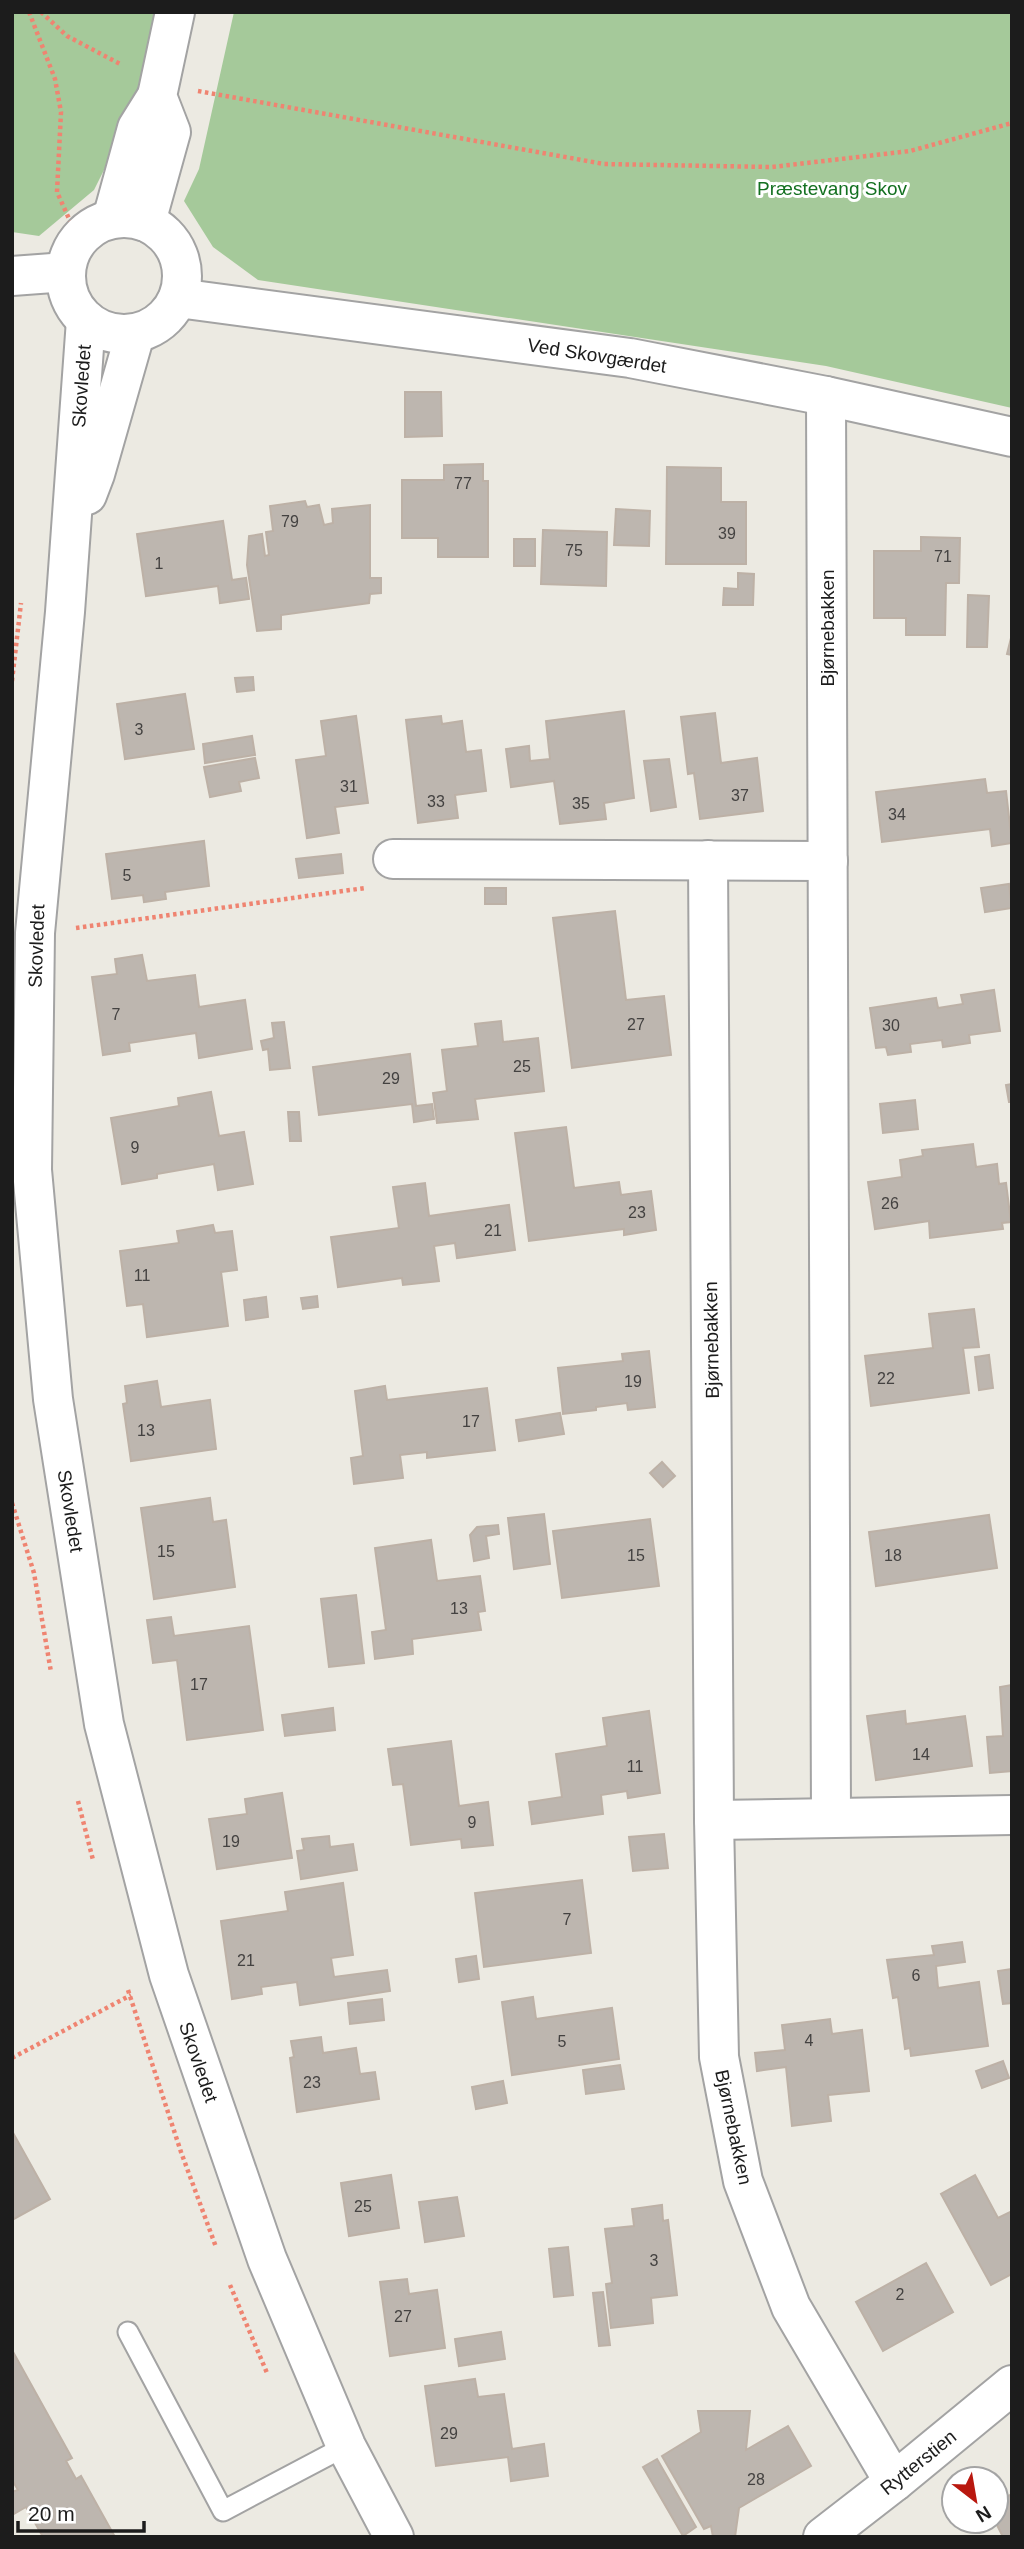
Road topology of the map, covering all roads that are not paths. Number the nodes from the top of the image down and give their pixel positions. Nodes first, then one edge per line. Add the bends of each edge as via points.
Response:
1 (175, 12) edge
2 (129, 221) junction
3 (72, 257) junction
4 (12, 276) edge
5 (178, 298) junction
6 (86, 320) junction
7 (135, 334) junction
8 (827, 396) junction
9 (1012, 438) edge
10 (70, 535) junction
11 (393, 859) road end
12 (708, 860) junction
13 (828, 861) junction
14 (1012, 1815) edge
15 (831, 1818) junction
16 (714, 1820) junction
17 (128, 2332) dead end
18 (1012, 2385) edge
19 (346, 2446) junction
20 (894, 2482) junction
21 (394, 2537) edge
22 (823, 2537) edge

1 - 2 street via 158,90 137,128
2 - 3 street via 95,226
2 - 5 street via 167,237 178,255 183,277
3 - 4 street
3 - 6 street via 71,299
5 - 7 street via 157,325
5 - 8 street, Ved Skovgærdet via 630,358
6 - 7 street via 101,330
6 - 10 street, Skovledet
7 - 10 street, Skovledet via 95,474
8 - 9 street, Ved Skovgærdet
8 - 13 street, Bjørnebakken
10 - 19 street, Skovledet via 35,933 33,1170 53,1399 104,1724 169,1975 267,2259
11 - 12 street
12 - 13 street
12 - 16 street, Bjørnebakken
13 - 15 street, Bjørnebakken
14 - 15 street
15 - 16 street
16 - 20 street, Bjørnebakken via 719,2057 743,2181 791,2307
17 - 19 lane via 223,2511
18 - 20 street, Rytterstien
19 - 21 street, Skovledet
20 - 22 street, Rytterstien

